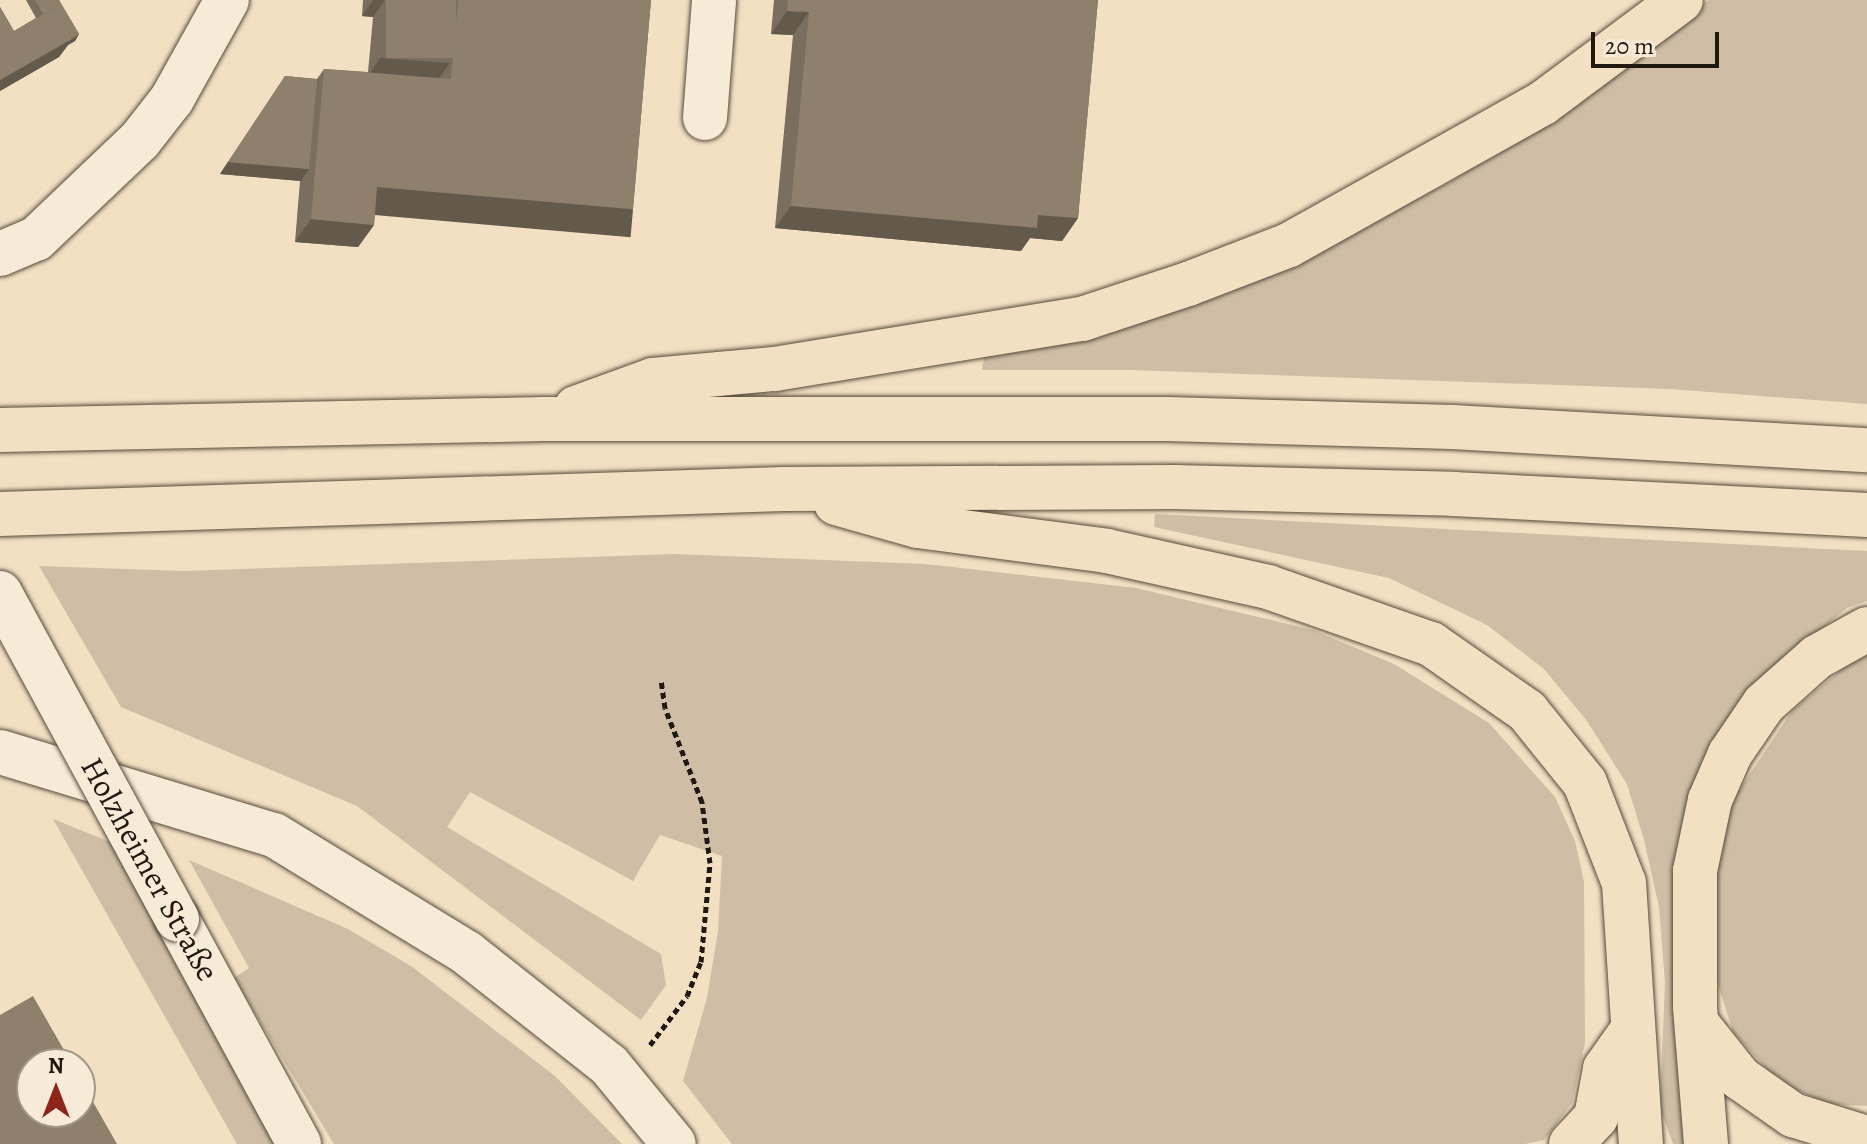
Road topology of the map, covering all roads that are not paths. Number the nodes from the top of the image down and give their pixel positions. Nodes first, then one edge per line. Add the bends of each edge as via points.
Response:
1 (227, 0) edge
2 (714, 0) edge
3 (1681, 0) edge
4 (705, 118) dead end
5 (0, 254) edge
6 (544, 419) junction
7 (0, 430) edge
8 (1867, 450) edge
9 (784, 489) junction
10 (0, 514) edge
11 (1867, 515) edge
12 (0, 593) edge
13 (1867, 629) edge
14 (0, 752) edge
15 (1701, 1029) junction
16 (1632, 1030) junction
17 (1867, 1138) edge
18 (299, 1144) edge
19 (674, 1144) edge
20 (1571, 1144) edge
21 (1641, 1144) edge
22 (1706, 1144) edge

1 - 5 street via 172,99 140,140 36,239
2 - 4 street
3 - 6 highway via 1543,103 1289,245 1188,284 1082,319 775,369 653,380
6 - 7 highway
6 - 8 highway via 1167,419 1467,428
9 - 10 highway
9 - 11 highway via 1174,487 1514,496
9 - 16 highway via 918,526 1107,551 1268,587 1390,627 1475,671 1527,711 1585,783 1624,883
12 - 18 street, Holzheimer Straße, bridge
13 - 15 highway via 1817,657 1764,704 1730,754 1710,800 1695,871 1695,1007
14 - 19 street via 274,835 467,953 617,1075
15 - 17 highway via 1740,1078 1793,1115
15 - 22 highway
16 - 20 highway via 1605,1069 1596,1117
16 - 21 highway

